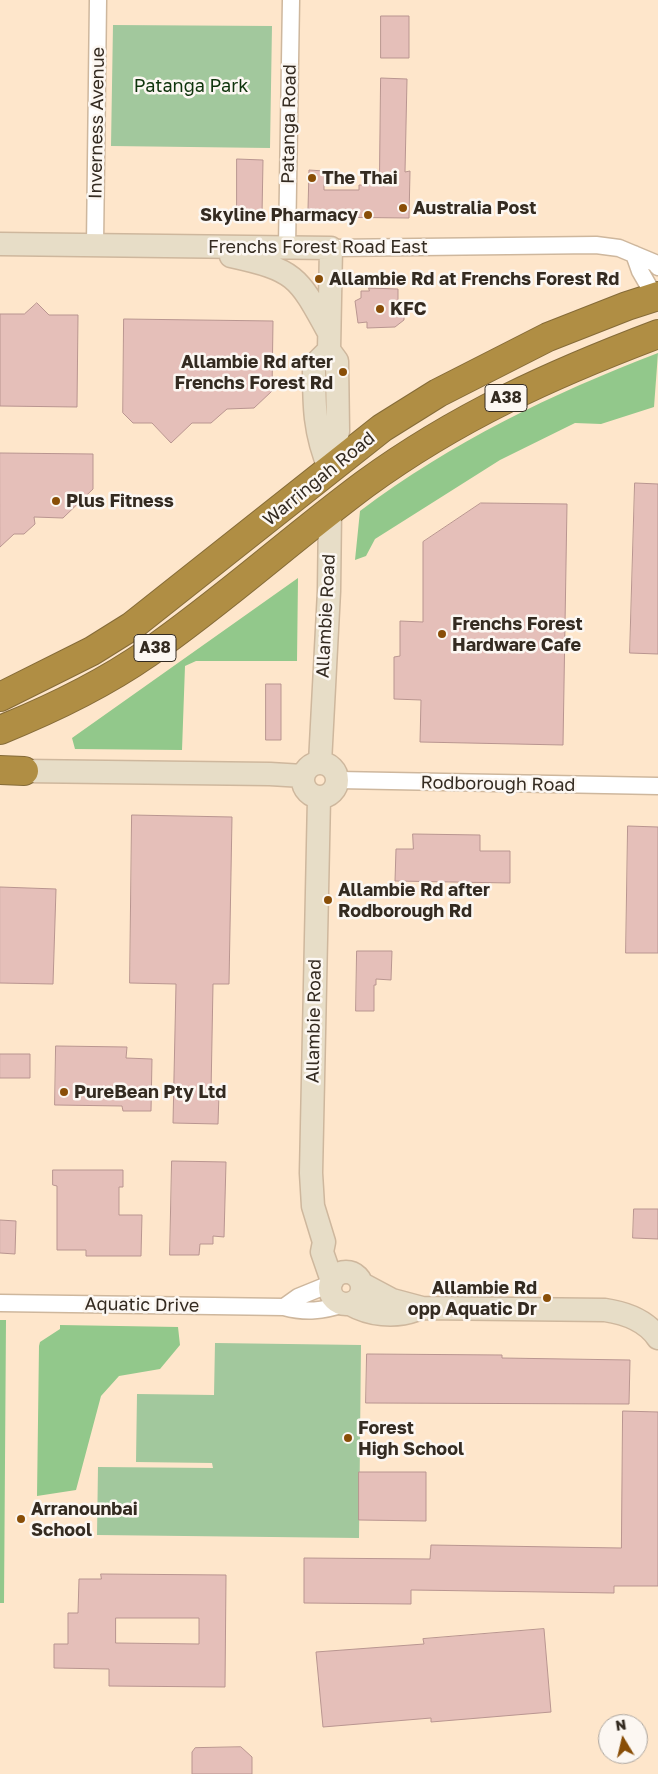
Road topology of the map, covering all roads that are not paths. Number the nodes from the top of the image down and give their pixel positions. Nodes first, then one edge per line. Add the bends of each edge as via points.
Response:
1 (98, 0) edge
2 (291, 0) edge
3 (0, 244) edge
4 (94, 245) junction
5 (180, 247) junction
6 (287, 247) junction
7 (331, 248) junction
8 (634, 254) junction
9 (658, 266) edge
10 (657, 297) edge
11 (658, 334) edge
12 (329, 341) junction
13 (330, 470) junction
14 (330, 512) junction
15 (0, 697) edge
16 (0, 730) edge
17 (311, 770) junction
18 (12, 771) edge
19 (338, 780) junction
20 (658, 786) edge
21 (320, 798) junction
22 (343, 1280) junction
23 (0, 1304) edge
24 (347, 1304) junction
25 (284, 1306) junction
26 (422, 1308) junction
27 (658, 1338) edge

1 - 4 street, Inverness Avenue
2 - 6 street, Patanga Road
3 - 4 main road, Frenchs Forest Road East
4 - 5 main road, Frenchs Forest Road East
5 - 6 main road, Frenchs Forest Road East
5 - 12 main road via 258,262 287,273 303,288
6 - 7 main road, Frenchs Forest Road East
7 - 8 street, Frenchs Forest Road East via 596,245
7 - 12 main road, Allambie Road
8 - 9 street, Frenchs Forest Road East
8 - 10 street via 640,272
10 - 13 highway, Warringah Road / A38 via 548,337 490,365 382,428
11 - 14 highway, Warringah Road / A38 via 579,364 467,418 401,460
12 - 13 main road, Allambie Road via 337,362 338,431
13 - 14 highway, Allambie Road
13 - 15 highway, Warringah Road / A38 via 132,626 92,651
14 - 16 highway, Warringah Road / A38 via 147,654 50,710
14 - 17 main road, Allambie Road via 329,591
17 - 18 main road via 270,774
17 - 19 main road via 330,766
17 - 21 main road via 306,791
19 - 20 street, Rodborough Road
19 - 21 main road via 330,795
21 - 22 main road, Allambie Road via 311,1173 313,1206 324,1242 322,1252
22 - 24 main road via 358,1299
22 - 25 street, Aquatic Drive via 298,1297
22 - 26 main road
23 - 25 street, Aquatic Drive
24 - 25 street, Aquatic Drive via 301,1312
24 - 26 main road via 362,1311 387,1315 405,1314
26 - 27 main road via 605,1310 624,1313

